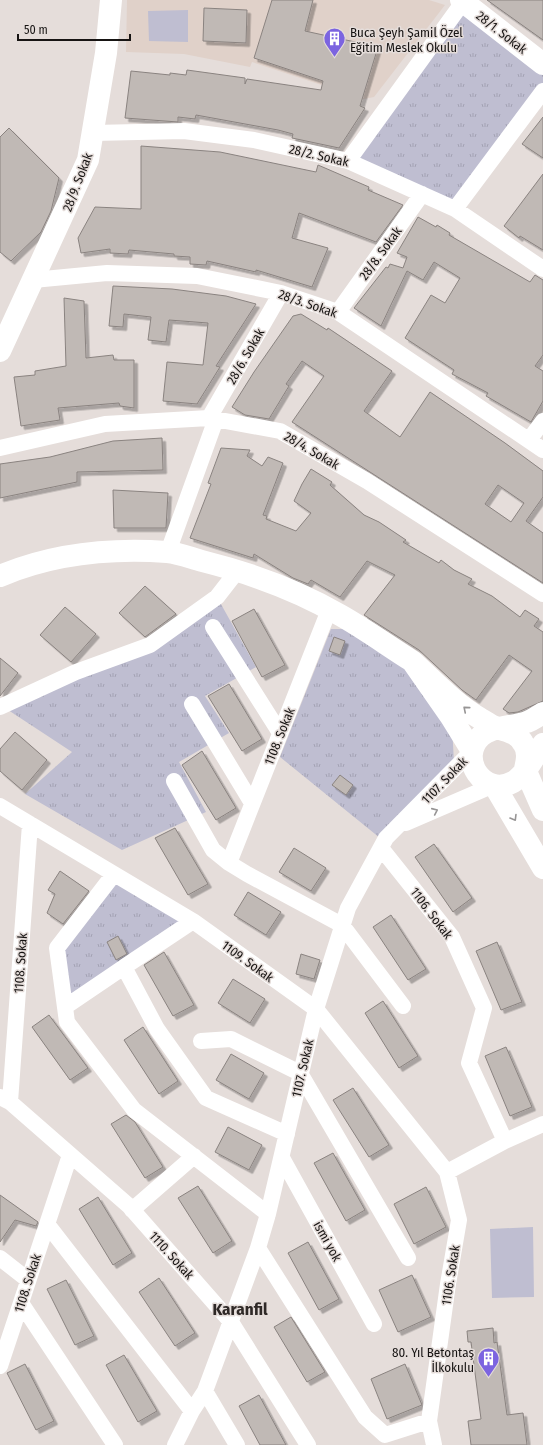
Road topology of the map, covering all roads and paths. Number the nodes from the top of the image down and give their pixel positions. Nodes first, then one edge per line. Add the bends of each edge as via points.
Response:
1 (110, 0) edge
2 (462, 1) edge
3 (543, 64) edge
4 (543, 91) edge
5 (93, 132) junction
6 (348, 161) junction
7 (422, 194) junction
8 (455, 209) junction
9 (543, 269) edge
10 (33, 280) junction
11 (281, 294) junction
12 (338, 312) junction
13 (6, 329) edge
14 (0, 351) edge
15 (212, 418) junction
16 (543, 421) edge
17 (529, 440) junction
18 (0, 448) edge
19 (543, 450) edge
20 (168, 552) junction
21 (238, 570) junction
22 (0, 576) edge
23 (543, 594) edge
24 (329, 610) junction
25 (213, 627) dead end
26 (412, 661) junction
27 (192, 704) dead end
28 (0, 707) edge
29 (543, 713) edge
30 (499, 729) junction
31 (280, 733) junction
32 (543, 744) edge
33 (472, 751) junction
34 (525, 769) junction
35 (174, 782) dead end
36 (494, 785) junction
37 (252, 803) junction
38 (0, 806) edge
39 (543, 810) edge
40 (30, 824) junction
41 (398, 826) junction
42 (381, 848) junction
43 (229, 863) junction
44 (543, 868) edge
45 (114, 874) junction
46 (193, 921) junction
47 (342, 925) junction
48 (124, 967) junction
49 (403, 1006) dead end
50 (65, 1008) junction
51 (316, 1009) junction
52 (201, 1041) dead end
53 (300, 1073) junction
54 (5, 1100) edge
55 (543, 1124) edge
56 (287, 1134) junction
57 (505, 1141) junction
58 (70, 1155) junction
59 (194, 1156) junction
60 (282, 1158) junction
61 (447, 1172) junction
62 (132, 1210) junction
63 (268, 1214) junction
64 (47, 1224) junction
65 (258, 1248) junction
66 (0, 1258) edge
67 (408, 1258) dead end
68 (28, 1280) junction
69 (21, 1303) junction
70 (231, 1322) junction
71 (374, 1324) dead end
72 (0, 1366) edge
73 (205, 1391) junction
74 (192, 1411) junction
75 (429, 1421) junction
76 (115, 1445) edge
77 (175, 1445) edge
78 (237, 1445) edge
79 (308, 1445) edge
80 (434, 1445) edge

1 - 5 street, 28/9. Sokak via 106,53
2 - 3 street, 28/1. Sokak
2 - 6 street
4 - 8 street
5 - 6 street, 28/2. Sokak via 184,131 254,140
5 - 10 street, 28/9. Sokak via 88,160
6 - 7 street, 28/2. Sokak
7 - 8 street, 28/2. Sokak
7 - 12 street, 28/8. Sokak
8 - 9 street, 28/2. Sokak
10 - 11 street, 28/3. Sokak via 106,273 197,276
10 - 13 street, 28/9. Sokak
11 - 12 street, 28/3. Sokak
11 - 15 street, 28/6. Sokak
12 - 17 street, 28/3. Sokak
13 - 14 street, 28/9. Sokak
15 - 18 street, 28/4. Sokak via 105,424
15 - 20 street, 28/6. Sokak
15 - 23 street, 28/4. Sokak via 280,431 366,481
16 - 17 street
17 - 19 street, 28/3. Sokak
20 - 21 street
20 - 22 street via 88,553 55,558
21 - 24 street via 276,584
21 - 28 street via 217,597 150,645 76,672
24 - 26 street
24 - 31 street, 1108. Sokak
25 - 31 street
30 -> 26 street via 470,712
26 - 33 street
27 - 37 street
29 - 30 street via 527,722
30 - 33 street via 481,736
30 - 34 street via 517,735 523,742 527,751
31 - 37 street, 1108. Sokak
32 - 34 street
33 - 36 street via 473,769 485,782
33 - 41 street, 1107. Sokak
34 - 36 street via 520,777 512,782
34 - 39 street
35 - 43 street via 213,850
41 -> 36 street, 1107. Sokak
36 -> 44 street
37 - 43 street, 1108. Sokak
38 - 40 street, 1109. Sokak
40 - 45 street, 1109. Sokak
40 - 54 street, 1108. Sokak
41 - 42 street, 1107. Sokak via 386,838
42 - 47 street, 1107. Sokak via 361,882
42 - 57 street, 1106. Sokak via 452,937 484,1008 469,1063
43 - 47 street
45 - 46 street, 1109. Sokak
45 - 50 street via 57,948
46 - 48 street
46 - 51 street, 1109. Sokak
47 - 49 street
47 - 51 street, 1107. Sokak
48 - 50 street
48 - 56 street via 157,1029 206,1098
50 - 59 street via 67,1022 134,1110
51 - 53 street, 1107. Sokak
51 - 61 street, 1109. Sokak
52 - 53 street via 231,1039
53 - 56 street, 1107. Sokak
53 - 67 street
54 - 58 street, 1110. Sokak
55 - 57 street
56 - 60 street, 1107. Sokak
57 - 61 street
58 - 62 street, 1110. Sokak
58 - 64 street, 1108. Sokak
59 - 62 street
59 - 63 street
60 - 63 street, 1107. Sokak
60 - 71 street, ismi yok
61 - 75 street, 1106. Sokak via 460,1220 448,1284
62 - 70 street, 1110. Sokak
63 - 65 street, 1107. Sokak
64 - 68 street, 1108. Sokak
64 - 74 street
65 - 70 street, 1107. Sokak
65 - 75 street via 365,1418 385,1435
66 - 68 street
68 - 69 street, 1108. Sokak
69 - 72 street, 1108. Sokak
69 - 76 street
70 - 73 street, 1107. Sokak
70 - 79 street, 1110. Sokak
73 - 74 street, 1107. Sokak
73 - 78 street
74 - 77 street, 1107. Sokak
75 - 80 street, 1106. Sokak

